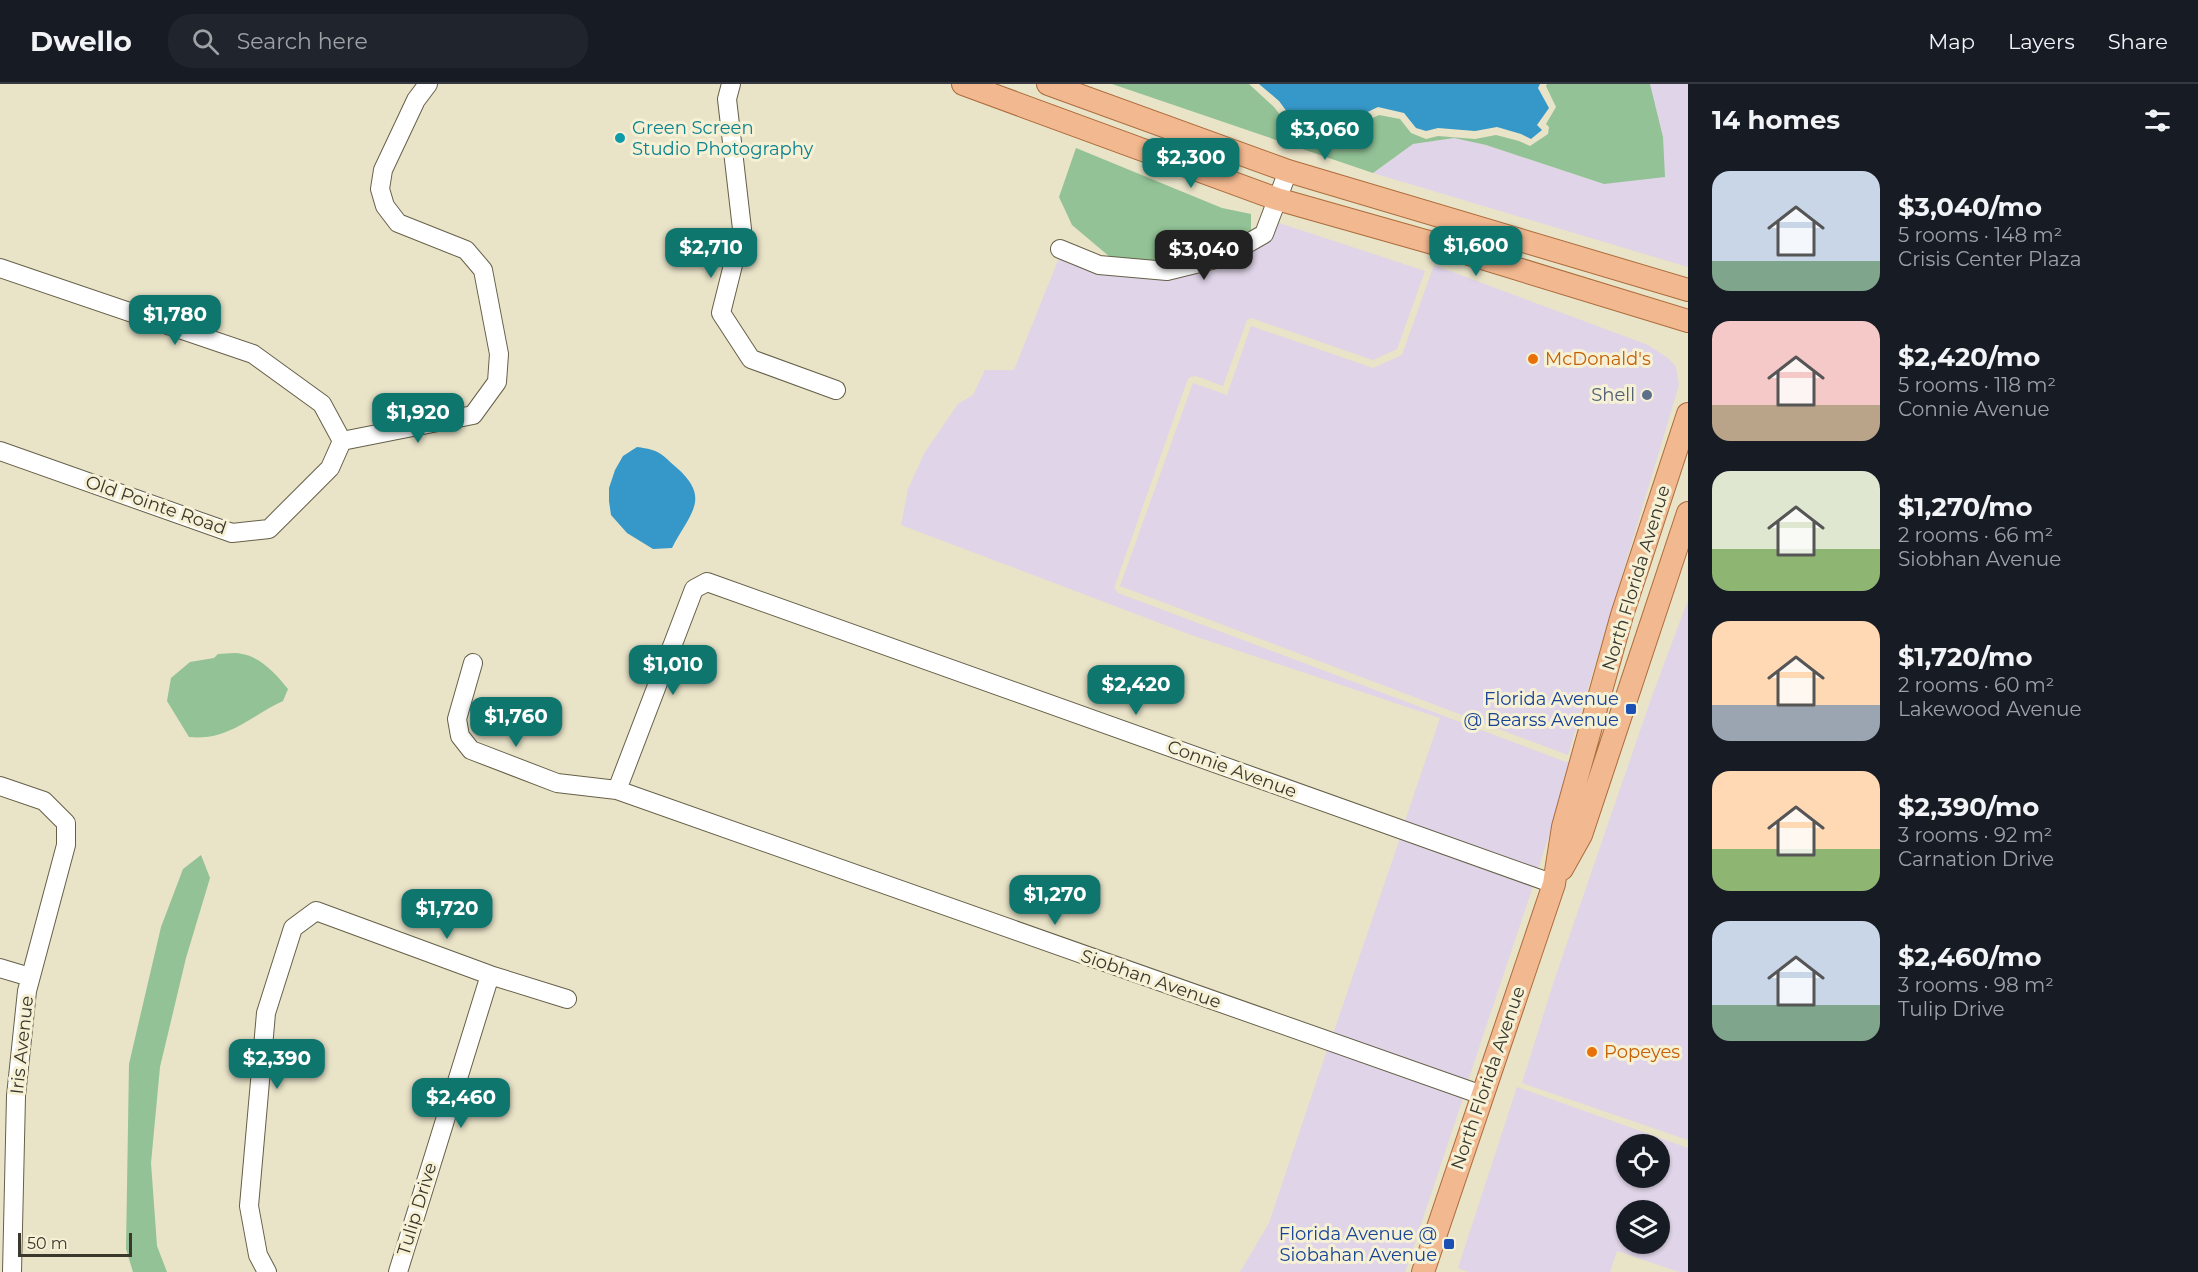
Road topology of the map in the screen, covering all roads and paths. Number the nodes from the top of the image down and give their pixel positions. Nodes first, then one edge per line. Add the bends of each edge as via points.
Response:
1 (428, 84) edge
2 (731, 84) edge
3 (963, 84) edge
4 (1048, 84) edge
5 (1288, 171) junction
6 (1277, 199) junction
7 (1060, 249) dead end
8 (0, 268) edge
9 (1688, 290) edge
10 (1688, 321) edge
11 (836, 390) dead end
12 (1688, 414) edge
13 (342, 441) junction
14 (0, 451) edge
15 (1688, 513) edge
16 (473, 663) dead end
17 (0, 786) edge
18 (617, 790) junction
19 (1554, 884) junction
20 (0, 968) edge
21 (490, 975) junction
22 (30, 977) junction
23 (567, 999) dead end
24 (1482, 1095) junction
25 (12, 1272) edge
26 (267, 1272) edge
27 (398, 1272) edge
28 (1423, 1272) edge

1 - 13 street via 416,100 382,170 380,189 385,207 398,223 466,250 483,270 499,354 497,382 473,415
2 - 11 street via 727,99 742,229 721,313 751,359
3 - 6 main road
4 - 5 main road
5 - 6 street
5 - 9 main road
6 - 7 street via 1264,234 1224,258 1173,271 1099,265
6 - 10 main road
8 - 13 street via 253,354 322,404
12 - 19 main road, North Florida Avenue via 1622,615 1563,827
13 - 14 street, Old Pointe Road via 330,468 269,529 232,532
15 - 19 main road, North Florida Avenue via 1581,835
16 - 18 street, Siobhan Avenue via 457,719 460,736 471,750 557,783
17 - 22 street, Iris Avenue via 45,801 66,823 66,845
18 - 19 street, Connie Avenue via 694,589 707,582
18 - 24 street, Siobhan Avenue
19 - 24 main road, North Florida Avenue
20 - 22 street
21 - 23 street
21 - 26 street via 316,911 293,928 266,1013 249,1206 258,1255
21 - 27 street, Tulip Drive
22 - 25 street, Iris Avenue via 16,1096
24 - 28 main road, North Florida Avenue

